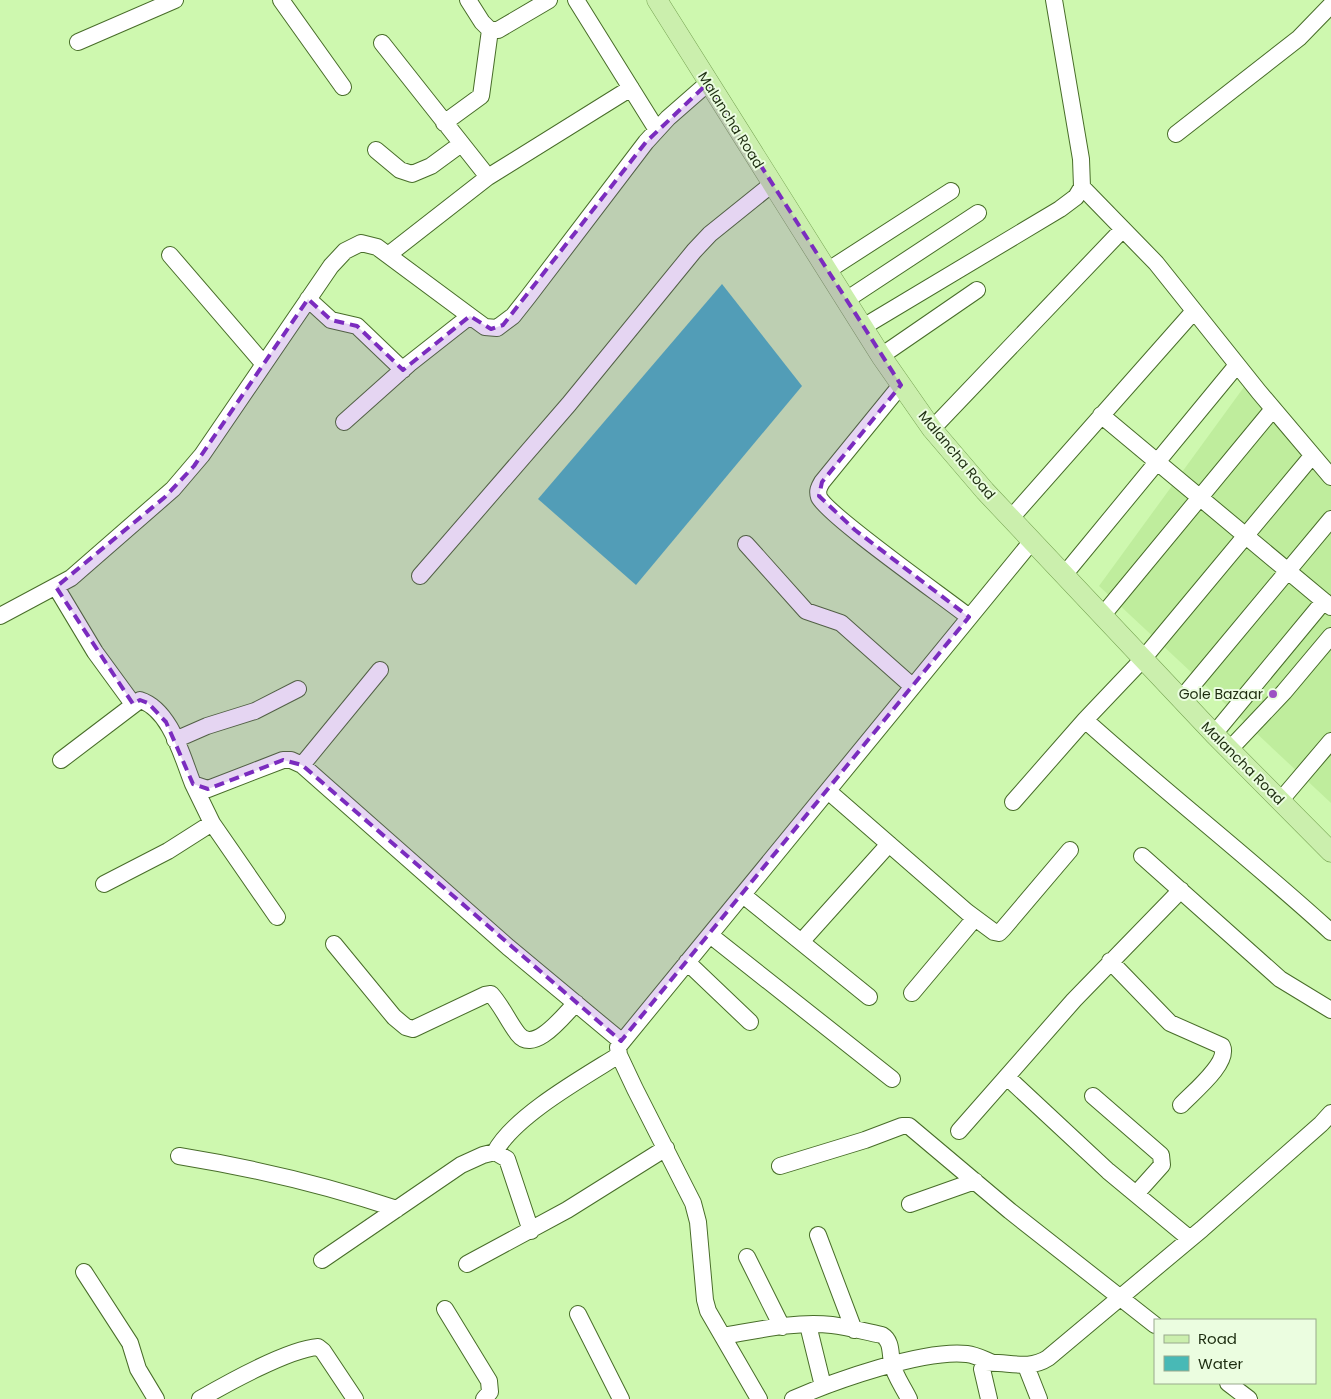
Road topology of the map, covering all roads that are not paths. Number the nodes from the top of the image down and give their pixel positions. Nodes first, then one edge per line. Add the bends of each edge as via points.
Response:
1 (175, 0) edge
2 (280, 0) edge
3 (549, 0) edge
4 (576, 0) edge
5 (1054, 0) edge
6 (473, 2) edge
7 (662, 2) edge
8 (1331, 5) edge
9 (490, 30) junction
10 (78, 42) dead end
11 (382, 44) dead end
12 (708, 83) junction
13 (343, 87) dead end
14 (631, 88) junction
15 (444, 123) junction
16 (657, 130) junction
17 (1176, 134) dead end
18 (461, 144) junction
19 (376, 150) dead end
20 (488, 177) junction
21 (772, 184) junction
22 (1082, 187) junction
23 (952, 191) dead end
24 (978, 213) dead end
25 (1123, 229) junction
26 (170, 255) dead end
27 (388, 255) junction
28 (827, 270) junction
29 (976, 290) dead end
30 (308, 300) junction
31 (846, 300) junction
32 (1194, 311) junction
33 (470, 316) junction
34 (862, 326) junction
35 (881, 356) junction
36 (263, 363) junction
37 (1238, 365) junction
38 (403, 370) junction
39 (901, 384) junction
40 (1273, 409) junction
41 (1101, 415) junction
42 (344, 422) dead end
43 (932, 429) junction
44 (1312, 456) junction
45 (1157, 462) junction
46 (1331, 477) edge
47 (1199, 497) junction
48 (1011, 518) junction
49 (1331, 519) edge
50 (1245, 536) junction
51 (1032, 541) junction
52 (746, 544) dead end
53 (1288, 571) junction
54 (420, 576) dead end
55 (1064, 576) junction
56 (56, 587) junction
57 (1328, 604) edge
58 (0, 616) edge
59 (1102, 616) junction
60 (969, 617) junction
61 (1331, 636) edge
62 (1143, 659) junction
63 (380, 670) dead end
64 (912, 686) junction
65 (298, 689) dead end
66 (1181, 699) junction
67 (133, 704) junction
68 (1085, 720) junction
69 (1214, 734) junction
70 (175, 740) junction
71 (1331, 741) edge
72 (1229, 750) junction
73 (61, 760) dead end
74 (302, 765) junction
75 (193, 784) junction
76 (828, 791) junction
77 (1280, 801) junction
78 (1013, 802) dead end
79 (212, 823) junction
80 (889, 844) junction
81 (1070, 850) dead end
82 (1331, 852) edge
83 (1142, 856) dead end
84 (104, 884) dead end
85 (1181, 890) junction
86 (743, 895) junction
87 (277, 917) dead end
88 (975, 918) junction
89 (1331, 932) edge
90 (710, 934) junction
91 (801, 942) junction
92 (334, 944) dead end
93 (1110, 961) junction
94 (687, 962) junction
95 (912, 993) dead end
96 (869, 998) dead end
97 (576, 1003) junction
98 (1331, 1010) edge
99 (750, 1022) dead end
100 (620, 1048) junction
101 (1007, 1077) junction
102 (892, 1079) dead end
103 (1092, 1096) dead end
104 (1181, 1105) dead end
105 (1331, 1113) edge
106 (959, 1131) dead end
107 (666, 1148) junction
108 (496, 1152) junction
109 (178, 1156) dead end
110 (780, 1166) dead end
111 (976, 1181) junction
112 (1136, 1194) junction
113 (910, 1204) dead end
114 (396, 1209) junction
115 (531, 1231) junction
116 (818, 1234) dead end
117 (1190, 1239) junction
118 (747, 1257) dead end
119 (322, 1260) dead end
120 (467, 1264) dead end
121 (84, 1272) dead end
122 (1121, 1298) junction
123 (445, 1309) dead end
124 (578, 1314) dead end
125 (1154, 1324) edge
126 (808, 1325) junction
127 (782, 1327) junction
128 (854, 1330) junction
129 (723, 1336) junction
130 (993, 1363) junction
131 (892, 1365) junction
132 (1026, 1366) junction
133 (1229, 1384) edge
134 (823, 1386) junction
135 (156, 1399) edge
136 (200, 1399) edge
137 (355, 1399) edge
138 (484, 1399) edge
139 (621, 1399) edge
140 (759, 1399) edge
141 (793, 1399) edge
142 (909, 1399) edge
143 (989, 1399) edge
144 (1039, 1399) edge
145 (1249, 1399) edge

1 - 10 street
2 - 13 street
3 - 9 street via 508,27
4 - 14 street
5 - 22 street
6 - 9 street
7 - 12 main road, Malancha Road
8 - 17 street via 1299,38
9 - 15 street via 481,96
11 - 15 street
12 - 16 street
12 - 21 main road, Malancha Road
14 - 16 street
14 - 20 street
15 - 18 street
16 - 33 street via 513,316 503,325 491,328
18 - 19 street via 431,166 412,174 400,170
18 - 20 street
20 - 27 street
21 - 28 main road, Malancha Road
21 - 54 street via 694,251 569,404
22 - 25 street
22 - 34 street via 1060,209
23 - 28 street
24 - 31 street
25 - 32 street via 1156,263
25 - 43 street
26 - 36 street
27 - 30 street via 368,243 354,245 339,256
27 - 33 street
28 - 31 main road, Malancha Road
29 - 35 street
30 - 36 street
30 - 38 street via 330,320 357,326
31 - 34 main road, Malancha Road
32 - 37 street
32 - 41 street
33 - 38 street
34 - 35 main road, Malancha Road
35 - 39 main road, Malancha Road
36 - 56 street via 202,455 169,493 71,578
37 - 40 street
37 - 45 street
38 - 42 street
39 - 43 main road, Malancha Road
39 - 60 street via 822,482 819,496 855,530
40 - 44 street
40 - 47 street
41 - 45 street
41 - 48 street
43 - 48 main road, Malancha Road
44 - 46 street
44 - 50 street
45 - 47 street
45 - 55 street
47 - 50 street
47 - 59 street
48 - 51 main road, Malancha Road
49 - 53 street
50 - 53 street
50 - 62 street
51 - 55 main road, Malancha Road
51 - 60 street
52 - 64 street via 806,611 841,623
53 - 57 street
53 - 66 street
55 - 59 main road, Malancha Road
56 - 58 street
56 - 67 street
57 - 69 street
59 - 62 main road, Malancha Road
60 - 64 street
61 - 72 street
62 - 66 main road, Malancha Road
62 - 68 street
63 - 74 street
64 - 76 street
65 - 70 street via 254,711
66 - 69 main road, Malancha Road
67 - 70 street via 140,700 148,703 166,722
67 - 73 street
68 - 78 street
68 - 89 street
69 - 72 main road, Malancha Road
70 - 75 street
71 - 77 street
72 - 77 main road, Malancha Road
74 - 75 street via 283,760 208,789
74 - 97 street
75 - 79 street
76 - 80 street
76 - 86 street
77 - 82 main road, Malancha Road
79 - 84 street via 168,851
79 - 87 street
80 - 88 street
80 - 91 street
81 - 88 street via 999,933
83 - 85 street
85 - 93 street
85 - 98 street via 1280,979
86 - 90 street
86 - 91 street
88 - 95 street
90 - 94 street
90 - 102 street
91 - 96 street
92 - 97 street via 394,1017 413,1029 492,994 518,1034 523,1040 531,1041 548,1032
93 - 101 street
93 - 104 street via 1170,1023 1222,1046 1224,1054 1218,1064
94 - 99 street
94 - 100 street
97 - 100 street
100 - 107 street
100 - 108 street via 510,1130
101 - 106 street
101 - 112 street via 1108,1172
103 - 112 street via 1161,1155 1162,1165
105 - 117 street
107 - 115 street
107 - 129 street via 694,1203 705,1300
108 - 114 street via 461,1165
108 - 115 street via 507,1159
109 - 114 street via 250,1168 345,1192
110 - 111 street via 909,1126
111 - 113 street
111 - 122 street
112 - 117 street
114 - 119 street
115 - 120 street
116 - 128 street
117 - 122 street
118 - 127 street
121 - 135 street via 130,1343 138,1369
122 - 125 street
122 - 132 street via 1048,1358
123 - 138 street via 489,1380 490,1392
124 - 139 street
126 - 127 street
126 - 128 street
126 - 134 street
127 - 129 street
128 - 131 street via 887,1338
129 - 140 street
130 - 131 street via 968,1354 949,1354
130 - 132 street
130 - 143 street via 985,1363 982,1368
131 - 134 street
131 - 142 street
132 - 144 street
133 - 145 street
134 - 141 street
136 - 137 street via 264,1366 318,1347

